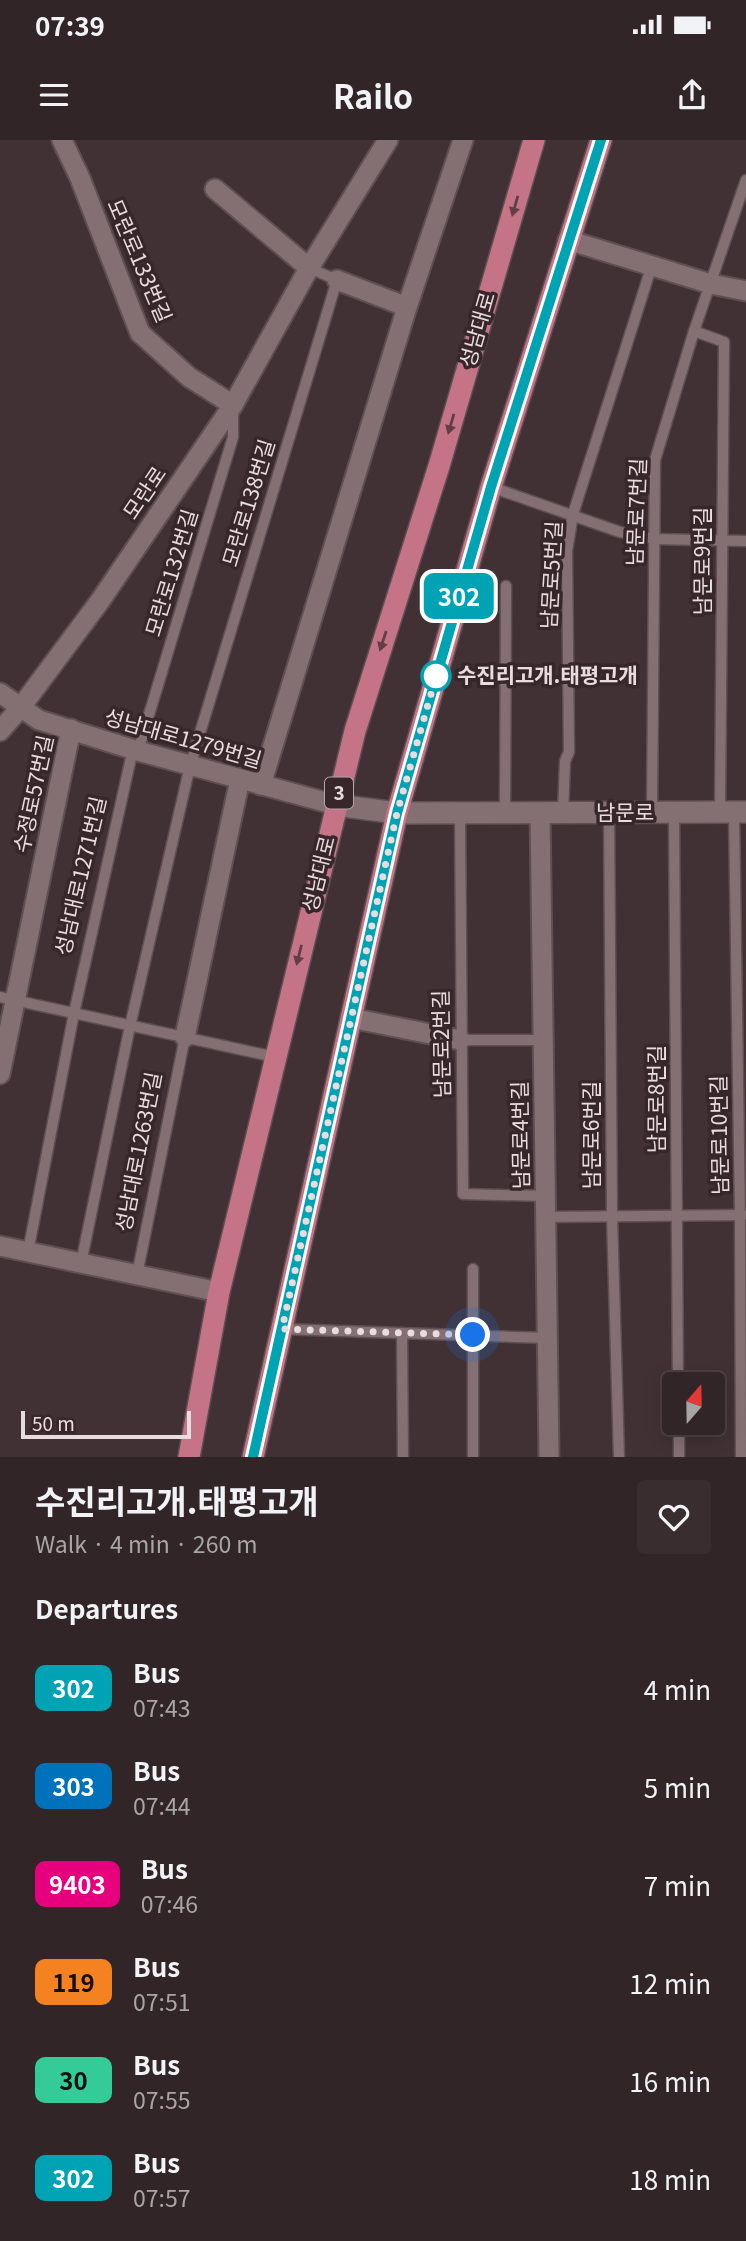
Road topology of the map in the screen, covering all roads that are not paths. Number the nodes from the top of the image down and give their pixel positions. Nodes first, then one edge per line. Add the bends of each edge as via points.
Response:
1 (62, 140) edge
2 (463, 140) edge
3 (534, 140) edge
4 (601, 140) edge
5 (386, 141) edge
6 (745, 184) edge
7 (215, 189) dead end
8 (568, 240) junction
9 (652, 265) junction
10 (309, 268) junction
11 (337, 280) junction
12 (711, 284) junction
13 (746, 291) edge
14 (407, 307) junction
15 (694, 331) junction
16 (233, 405) junction
17 (491, 487) junction
18 (573, 514) junction
19 (654, 539) junction
20 (723, 541) junction
21 (746, 541) edge
22 (506, 586) dead end
23 (0, 693) edge
24 (22, 707) junction
25 (71, 730) junction
26 (1, 733) edge
27 (136, 750) junction
28 (190, 766) junction
29 (240, 779) junction
30 (261, 785) junction
31 (336, 805) junction
32 (733, 812) edge
33 (397, 813) junction
34 (460, 813) junction
35 (505, 813) junction
36 (540, 813) junction
37 (562, 813) junction
38 (609, 813) junction
39 (652, 813) junction
40 (674, 813) junction
41 (8, 999) edge
42 (74, 1013) junction
43 (351, 1018) junction
44 (130, 1026) junction
45 (185, 1037) junction
46 (460, 1040) junction
47 (542, 1040) junction
48 (275, 1056) junction
49 (0, 1074) edge
50 (544, 1196) junction
51 (743, 1215) edge
52 (612, 1216) junction
53 (677, 1216) junction
54 (544, 1217) junction
55 (0, 1245) edge
56 (28, 1252) junction
57 (81, 1263) junction
58 (473, 1269) dead end
59 (137, 1275) junction
60 (219, 1292) junction
61 (282, 1329) junction
62 (402, 1333) junction
63 (473, 1335) junction
64 (547, 1338) junction
65 (678, 1372) edge
66 (679, 1435) edge
67 (189, 1457) edge
68 (253, 1457) edge
69 (403, 1457) edge
70 (473, 1457) edge
71 (549, 1457) edge
72 (619, 1457) edge
73 (679, 1457) edge
74 (741, 1457) edge

1 - 16 street, 모란로133번길 via 140,333 189,377
2 - 14 street
3 -> 31 main road, 성남대로 / 3
4 - 8 main road
5 - 10 street, 모란로
6 - 12 lane, 남문로7번길
7 - 10 street
8 - 9 street
8 - 17 main road
9 - 12 street
9 - 18 lane, 남문로5번길
10 - 11 lane
10 - 16 street, 모란로
11 - 14 street
11 - 28 lane, 모란로138번길
12 - 13 street
12 - 15 lane, 남문로7번길
14 - 30 street
15 - 19 lane, 남문로7번길 via 655,460
15 - 20 lane, 남문로9번길 via 724,342
16 - 24 street, 모란로
16 - 27 lane, 모란로132번길 via 233,438
17 - 18 lane
17 - 33 main road
18 - 19 lane
18 - 37 lane, 남문로5번길 via 568,551 569,752
19 - 20 lane
19 - 39 lane, 남문로7번길
20 - 21 lane
20 - 32 lane, 남문로9번길
22 - 35 lane
23 - 24 street, 성남대로1279번길
24 - 25 street, 성남대로1279번길 via 39,720
24 - 26 street, 모란로
25 - 27 street, 성남대로1279번길
25 - 41 street, 수정로57번길
27 - 28 street, 성남대로1279번길
27 - 42 lane, 성남대로1271번길
28 - 29 street, 성남대로1279번길
28 - 44 lane
29 - 30 street, 성남대로1279번길
29 - 45 street
30 - 31 street, 성남대로1279번길
31 - 33 main road, 남문로
31 -> 48 main road, 성남대로 / 3
32 - 40 main road, 남문로
32 - 51 lane, 남문로10번길
33 - 34 main road, 남문로
33 - 43 main road
34 - 35 main road, 남문로
34 - 46 lane, 남문로2번길
35 - 36 main road, 남문로
36 - 37 main road, 남문로
36 - 47 street, 남문로4번길
37 - 38 main road, 남문로
38 - 39 main road, 남문로
38 - 52 lane, 남문로6번길
39 - 40 main road, 남문로
40 - 53 lane, 남문로8번길
41 - 42 lane
41 - 49 street, 수정로57번길
42 - 44 lane
42 - 56 lane
43 - 46 street
43 - 61 main road
44 - 45 lane
44 - 57 lane, 성남대로1263번길
45 - 48 lane
45 - 59 lane, 성남대로1263번길
46 - 47 lane
46 - 50 lane, 남문로2번길 via 463,1194
47 - 50 street, 남문로4번길
48 - 60 main road, 성남대로 / 3
50 - 54 street, 남문로4번길
51 - 53 lane
51 - 74 lane, 남문로10번길
52 - 53 lane
52 - 54 lane
52 - 72 lane, 남문로6번길
53 - 65 lane, 남문로8번길
54 - 64 street, 남문로4번길
55 - 56 street
56 - 57 street
57 - 59 street
58 - 63 lane
59 - 60 street
60 - 67 main road, 성남대로 / 3
61 - 62 lane
61 - 68 main road
62 - 63 lane
62 - 69 lane
63 - 64 lane
63 - 70 lane
64 - 71 street, 남문로4번길
66 - 73 lane

